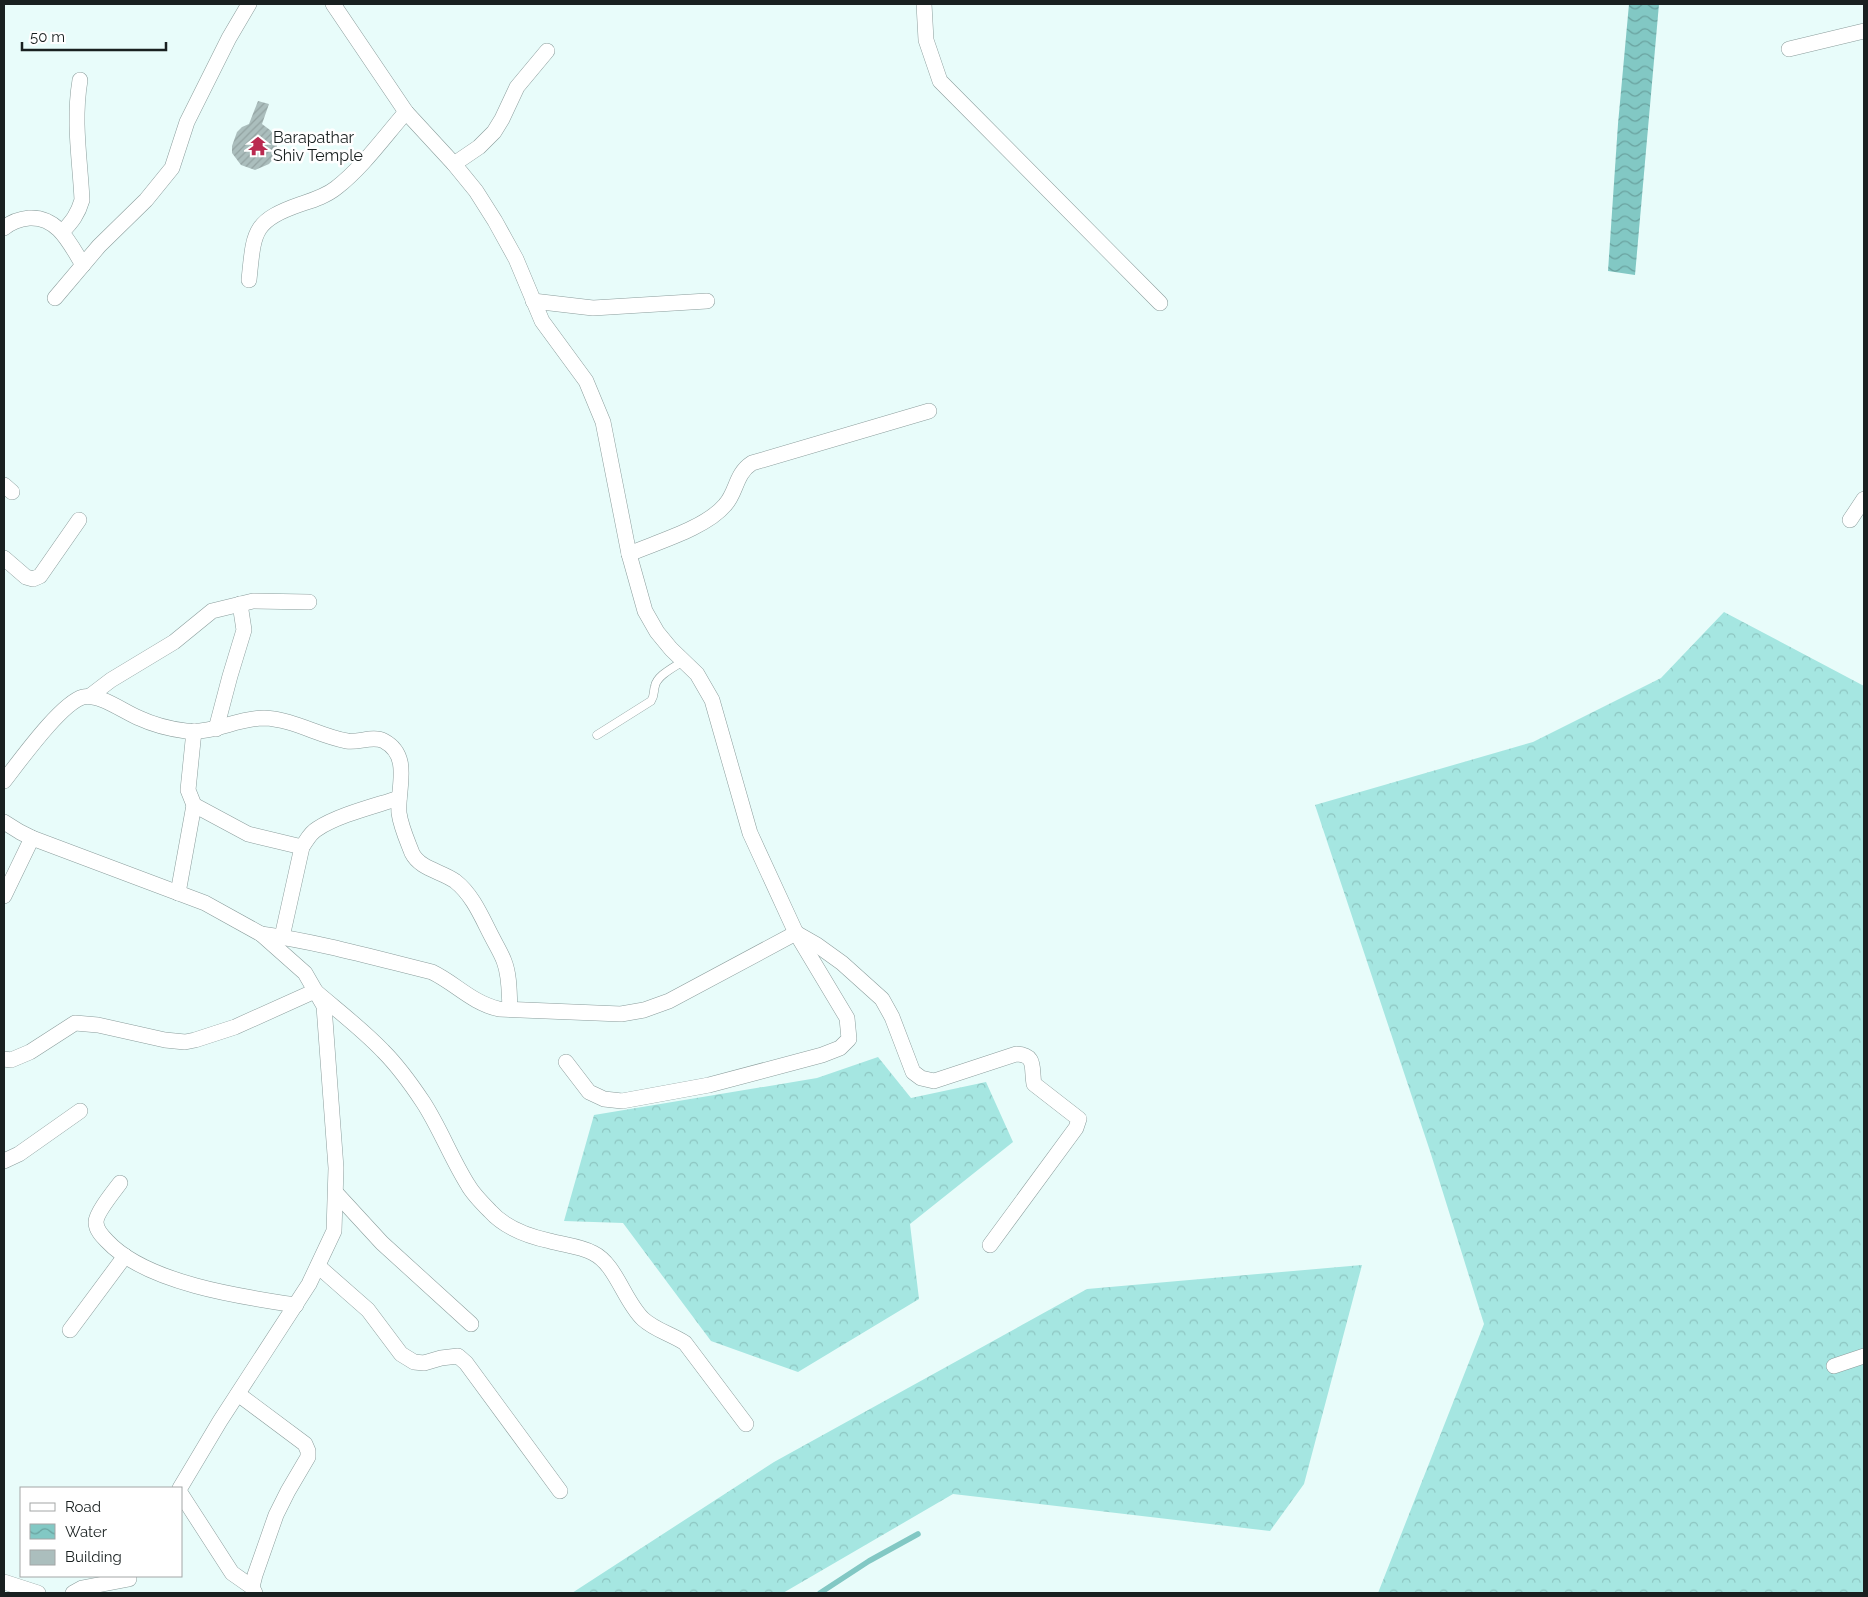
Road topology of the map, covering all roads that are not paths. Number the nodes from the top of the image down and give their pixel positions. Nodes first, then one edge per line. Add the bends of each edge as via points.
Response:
1 (333, 4) edge
2 (924, 4) edge
3 (243, 5) edge
4 (1864, 31) edge
5 (1789, 49) dead end
6 (547, 51) dead end
7 (80, 80) dead end
8 (406, 112) junction
9 (454, 164) junction
10 (4, 228) edge
11 (62, 232) junction
12 (83, 264) junction
13 (249, 280) dead end
14 (55, 298) dead end
15 (533, 301) junction
16 (707, 301) dead end
17 (1160, 303) dead end
18 (928, 411) dead end
19 (1864, 499) edge
20 (80, 520) dead end
21 (1850, 520) dead end
22 (629, 554) junction
23 (4, 558) edge
24 (309, 602) dead end
25 (240, 604) junction
26 (683, 661) junction
27 (90, 696) junction
28 (216, 729) junction
29 (194, 731) junction
30 (597, 735) dead end
31 (4, 781) edge
32 (399, 798) junction
33 (194, 805) junction
34 (4, 822) edge
35 (32, 838) junction
36 (302, 847) junction
37 (178, 893) junction
38 (4, 896) edge
39 (796, 933) junction
40 (261, 934) junction
41 (282, 937) junction
42 (315, 991) junction
43 (510, 1009) junction
44 (4, 1059) edge
45 (566, 1062) dead end
46 (80, 1111) dead end
47 (4, 1161) edge
48 (120, 1183) dead end
49 (336, 1193) junction
50 (990, 1245) dead end
51 (125, 1256) junction
52 (318, 1266) junction
53 (296, 1305) junction
54 (471, 1324) dead end
55 (70, 1330) dead end
56 (1864, 1356) edge
57 (1834, 1366) dead end
58 (238, 1394) junction
59 (746, 1424) dead end
60 (181, 1487) edge
61 (560, 1492) dead end
62 (182, 1496) edge
63 (129, 1577) edge
64 (4, 1582) edge
65 (254, 1590) edge
66 (38, 1593) edge
67 (73, 1593) edge
68 (123, 1593) edge

1 - 8 street
2 - 17 street via 926,40 940,81
3 - 12 street via 187,122 172,168 146,200
4 - 5 street
6 - 9 street via 517,87 494,132
7 - 11 street via 76,125 82,200 73,221
8 - 9 street
8 - 13 street via 335,189 322,197 280,211 263,223 256,232
9 - 15 street via 499,228
10 - 11 street via 32,218 55,225
11 - 12 street
12 - 14 street
15 - 16 street via 594,308
15 - 22 street via 542,321 586,381 604,422
18 - 22 street via 752,463 740,474 726,505 704,523
19 - 21 street
20 - 23 street via 40,576 26,577
22 - 26 street via 644,612
24 - 25 street via 268,600
25 - 27 street via 212,611 174,642
25 - 28 street via 244,630
26 - 30 lane via 659,678 651,702
26 - 39 street via 697,674 712,700 750,833
27 - 29 street via 158,725
27 - 31 street via 76,700 46,728
28 - 29 street
28 - 32 street via 241,720 265,718 347,741 383,740 401,761
29 - 33 street via 188,790
32 - 36 street via 328,822 308,837
32 - 43 street via 401,825 417,862 454,880 470,895 504,960
33 - 36 street via 248,834
33 - 37 street
34 - 35 street
35 - 37 street
35 - 38 street
36 - 41 street
37 - 40 street via 205,903
39 - 43 street via 669,1001 644,1010 621,1014
39 - 45 street via 847,1018 849,1038 840,1048 822,1056 709,1085 622,1101 604,1099 589,1092
39 - 50 street via 842,963 882,999 913,1072 921,1078 934,1081 1024,1054 1032,1061 1034,1084 1079,1119 1076,1128
40 - 41 street
40 - 42 street via 305,973
41 - 43 street via 432,972 486,1006
42 - 44 street via 235,1027 185,1042 75,1023 30,1052 11,1060
42 - 49 street via 324,1006
42 - 59 street via 383,1051 406,1079 438,1126 468,1186 491,1212 522,1233 582,1248 605,1262 627,1301 653,1327 685,1343
46 - 47 street
48 - 51 street via 96,1222 99,1232
49 - 52 street via 334,1231
49 - 54 street via 382,1243
51 - 53 street via 159,1273 207,1288
51 - 55 street
52 - 53 street
52 - 61 street via 368,1310 401,1354 414,1362 458,1356 466,1363
53 - 58 street
56 - 57 street
58 - 60 street
58 - 65 street via 305,1444 308,1451 308,1457 276,1515
62 - 65 street via 232,1573
63 - 67 street
63 - 68 street
64 - 66 street

